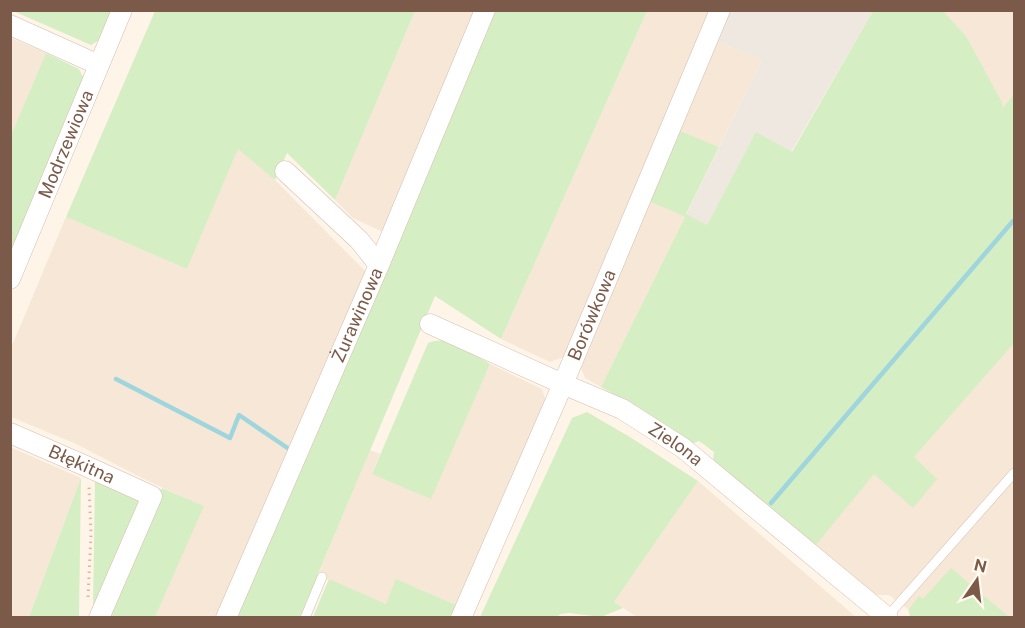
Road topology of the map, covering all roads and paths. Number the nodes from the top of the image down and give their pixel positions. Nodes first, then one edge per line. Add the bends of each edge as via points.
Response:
1 (122, 10) edge
2 (485, 10) edge
3 (720, 10) edge
4 (10, 25) edge
5 (99, 64) junction
6 (285, 171) dead end
7 (379, 265) junction
8 (10, 279) edge
9 (430, 324) dead end
10 (564, 384) junction
11 (10, 433) edge
12 (88, 467) junction
13 (1014, 473) edge
14 (322, 577) dead end
15 (93, 612) edge
16 (887, 617) edge
17 (226, 618) edge
18 (305, 618) edge
19 (460, 618) edge

1 - 5 street, Modrzewiowa
2 - 7 street, Żurawinowa
3 - 10 street, Borówkowa
4 - 5 street
5 - 8 street, Modrzewiowa
6 - 7 street via 360,240
7 - 17 street, Żurawinowa
9 - 10 street, Zielona
10 - 16 street, Zielona via 622,409 683,448
10 - 19 street, Borówkowa
11 - 12 street, Błękitna
12 - 15 path
12 - 15 street, Błękitna via 152,496
13 - 16 lane
14 - 18 lane

